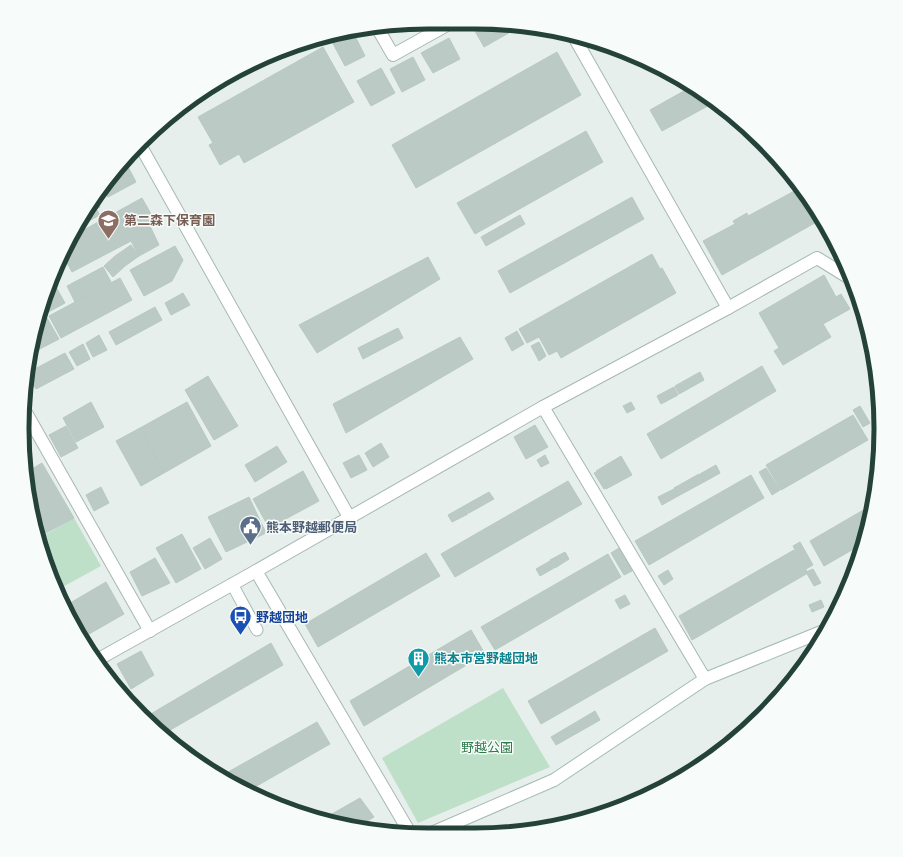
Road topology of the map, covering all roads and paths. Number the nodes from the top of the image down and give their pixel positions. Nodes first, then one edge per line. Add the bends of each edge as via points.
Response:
1 (440, 29) edge
2 (380, 32) edge
3 (577, 43) edge
4 (143, 150) edge
5 (843, 274) edge
6 (728, 308) junction
7 (543, 407) junction
8 (29, 417) edge
9 (349, 517) junction
10 (256, 571) junction
11 (232, 584) junction
12 (257, 630) dead end
13 (150, 631) junction
14 (817, 634) edge
15 (101, 658) edge
16 (705, 679) junction
17 (407, 827) edge
18 (443, 828) edge

1 - 2 street via 393,55
3 - 6 street
4 - 9 street
5 - 6 street via 817,258
6 - 7 street
7 - 9 street
7 - 16 street
8 - 13 street
9 - 10 street
10 - 11 street
10 - 17 street
11 - 12 lane
11 - 13 street
13 - 15 street
14 - 16 street
16 - 18 street via 554,780

